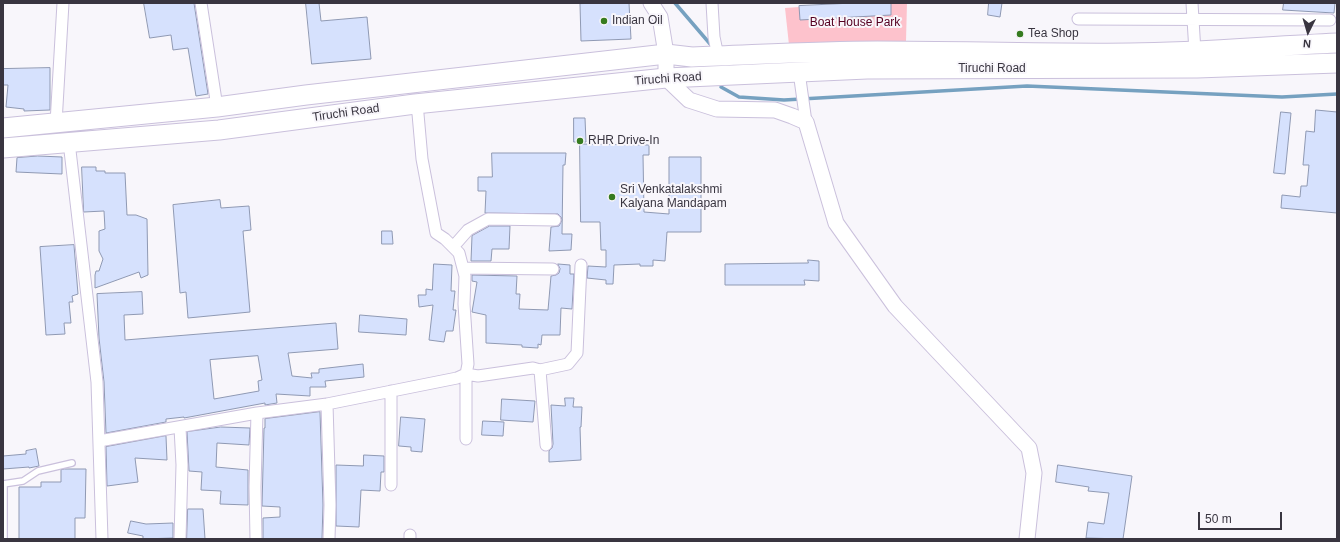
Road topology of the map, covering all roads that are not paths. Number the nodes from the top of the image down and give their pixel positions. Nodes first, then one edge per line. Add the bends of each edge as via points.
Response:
1 (64, 3) edge
2 (201, 3) edge
3 (651, 3) edge
4 (712, 3) edge
5 (1192, 3) edge
6 (1078, 19) dead end
7 (1193, 20) junction
8 (1330, 20) dead end
9 (1337, 43) edge
10 (1195, 52) junction
11 (666, 54) junction
12 (718, 56) junction
13 (1337, 63) edge
14 (799, 72) junction
15 (666, 78) junction
16 (415, 104) junction
17 (217, 107) junction
18 (806, 122) junction
19 (56, 123) junction
20 (3, 128) edge
21 (69, 142) junction
22 (3, 148) edge
23 (555, 220) dead end
24 (453, 247) junction
25 (581, 265) dead end
26 (463, 268) junction
27 (553, 269) dead end
28 (540, 370) junction
29 (466, 374) junction
30 (391, 391) junction
31 (327, 404) junction
32 (257, 413) junction
33 (180, 428) junction
34 (466, 439) dead end
35 (99, 441) junction
36 (546, 445) dead end
37 (72, 463) dead end
38 (4, 484) edge
39 (391, 485) dead end
40 (4, 539) edge
41 (102, 539) edge
42 (180, 539) edge
43 (256, 539) edge
44 (329, 539) edge
45 (1027, 539) edge

1 - 19 street
2 - 17 street
3 - 11 street via 660,17
4 - 12 street
5 - 7 street
6 - 7 street
7 - 8 street
7 - 10 street
9 - 10 highway
10 - 12 highway via 1040,54 874,51
11 - 12 highway
11 - 15 street
11 - 17 highway
13 - 14 highway, Tiruchi Road via 1197,68 867,69
14 - 15 highway, Tiruchi Road
14 - 18 street
15 - 16 highway, Tiruchi Road
15 - 18 street via 689,100 703,105 717,109 775,110
16 - 21 highway, Tiruchi Road via 219,130
16 - 24 street via 436,233
17 - 19 highway
18 - 45 street via 836,223 895,306 1029,448 1034,473
19 - 20 highway
21 - 22 highway, Tiruchi Road
21 - 35 street via 97,382
23 - 24 street via 488,219 468,230
24 - 26 street
25 - 28 street via 577,353 568,364
26 - 27 street
26 - 29 street via 466,276
28 - 29 street via 533,368 478,376
28 - 36 street
29 - 30 street via 458,378
29 - 34 street
30 - 31 street
30 - 39 street
31 - 32 street
31 - 44 street
32 - 33 street
32 - 43 street
33 - 35 street
33 - 42 street
35 - 41 street
37 - 38 lane via 38,471 24,481
38 - 40 lane

